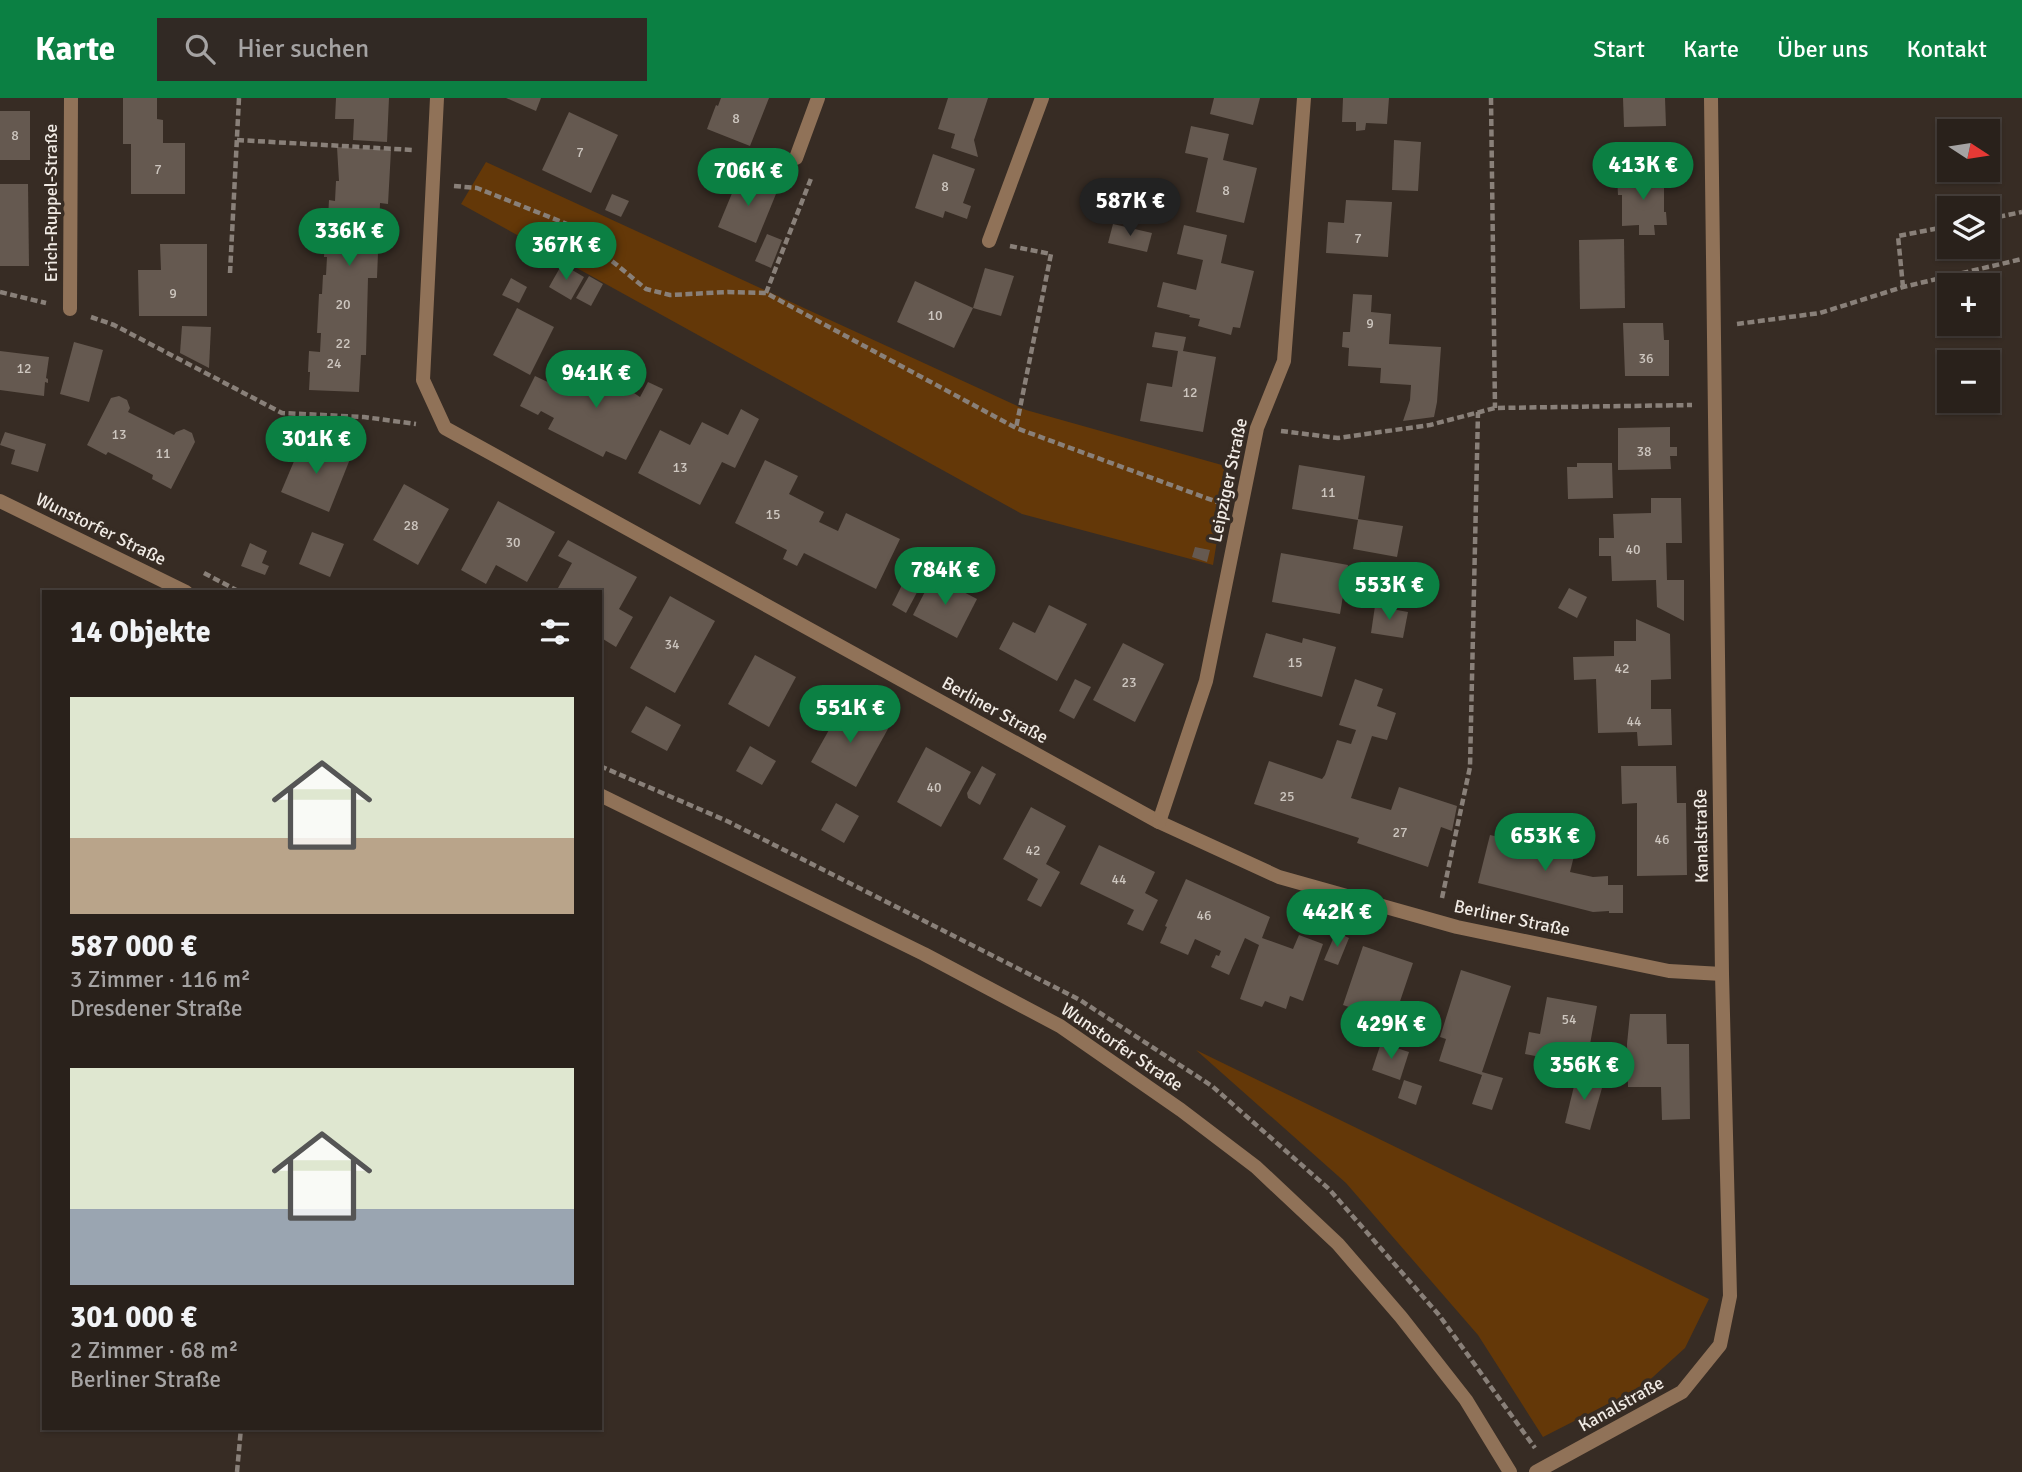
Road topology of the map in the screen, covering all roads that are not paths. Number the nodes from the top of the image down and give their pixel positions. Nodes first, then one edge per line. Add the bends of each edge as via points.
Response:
1 (71, 98) edge
2 (437, 98) edge
3 (818, 98) edge
4 (1042, 98) edge
5 (1304, 98) edge
6 (1711, 98) edge
7 (796, 158) road end
8 (989, 241) road end
9 (69, 309) road end
10 (0, 501) edge
11 (182, 590) edge
12 (602, 796) edge
13 (1158, 822) junction
14 (1722, 974) junction
15 (1510, 1472) edge
16 (1536, 1472) edge

1 - 9 street, Erich-Ruppel-Straße
2 - 13 street, Berliner Straße via 423,380 445,428
3 - 7 street
4 - 8 street
5 - 13 street, Leipziger Straße via 1284,361 1256,428 1206,681
6 - 14 street, Kanalstraße
10 - 11 street, Wunstorfer Straße
12 - 15 street, Wunstorfer Straße via 924,954 1059,1026 1181,1110 1256,1167 1338,1244 1466,1400
13 - 14 street, Berliner Straße via 1279,877 1437,921 1669,971
14 - 16 street, Kanalstraße via 1730,1296 1720,1345 1682,1392

